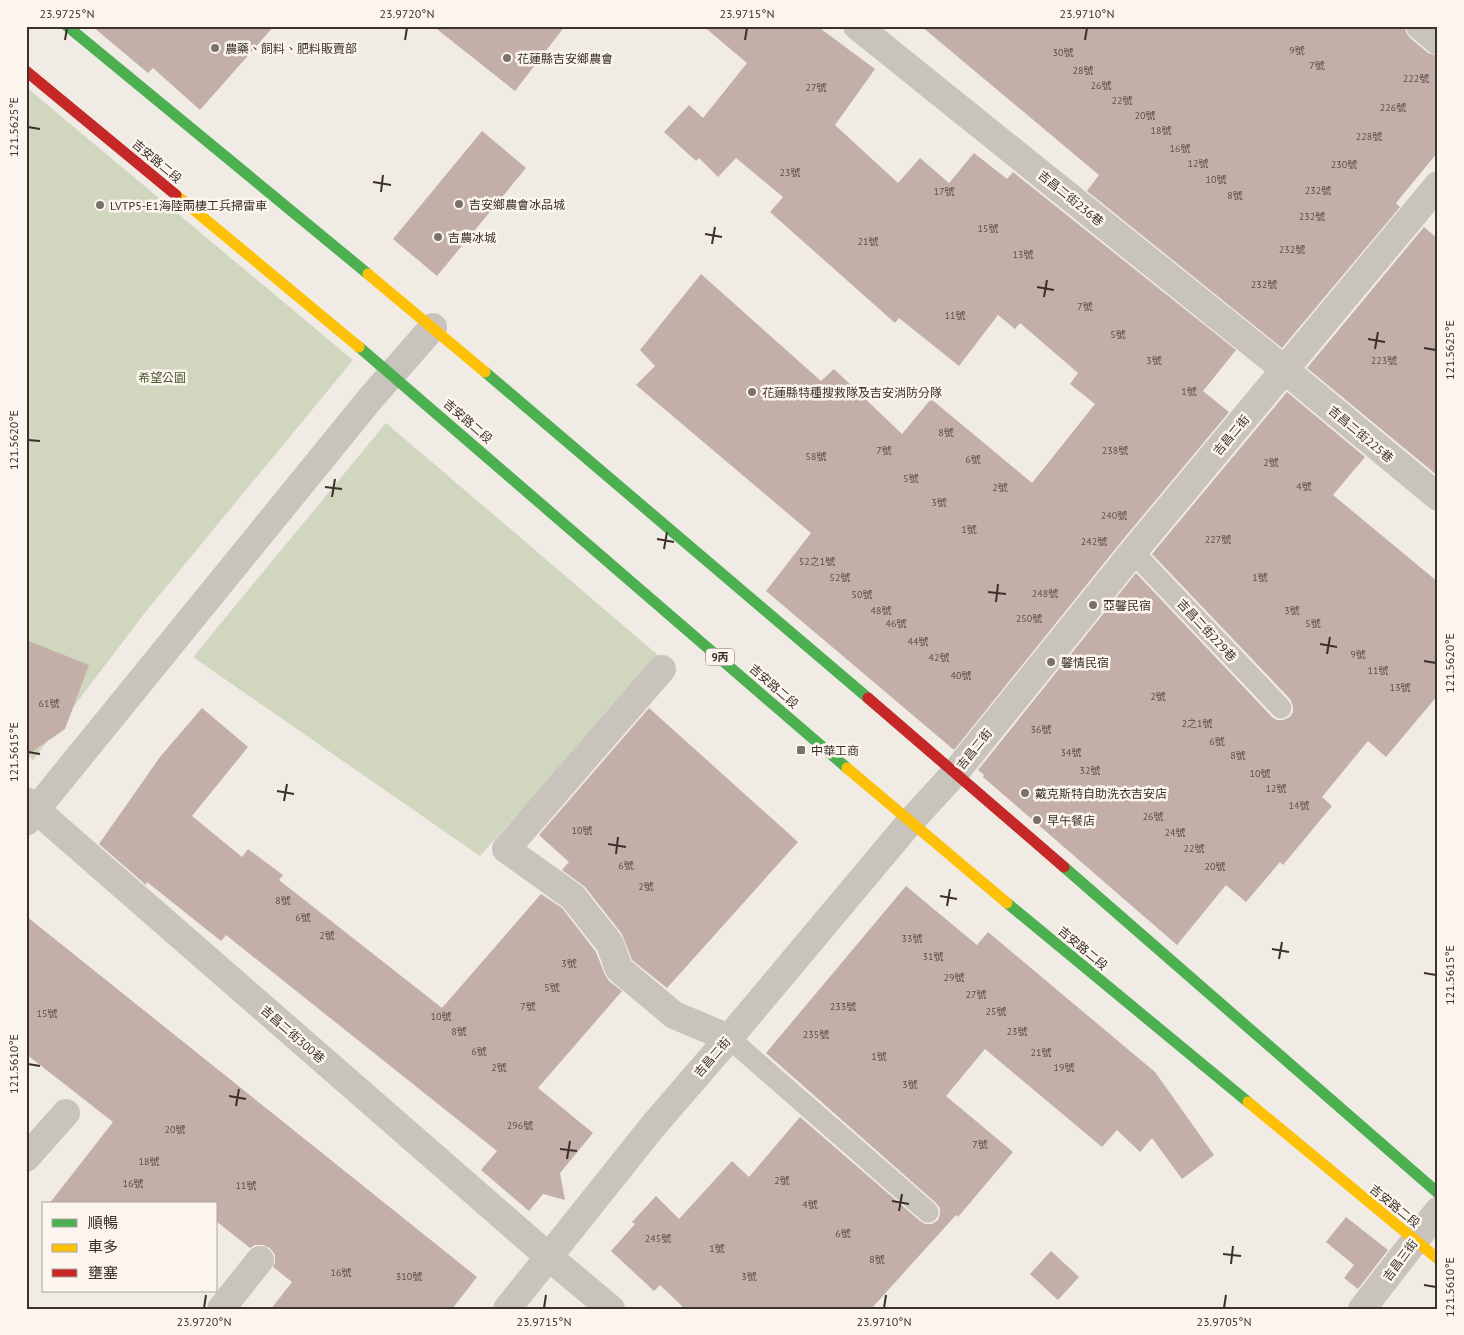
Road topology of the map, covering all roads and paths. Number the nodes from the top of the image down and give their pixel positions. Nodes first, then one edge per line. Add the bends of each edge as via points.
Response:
1 (67, 26) edge
2 (857, 26) edge
3 (1420, 26) edge
4 (1438, 41) edge
5 (26, 71) edge
6 (1438, 184) edge
7 (433, 327) junction
8 (1284, 370) junction
9 (392, 373) junction
10 (1438, 497) edge
11 (1133, 552) junction
12 (662, 669) dead end
13 (1281, 708) dead end
14 (955, 772) junction
15 (30, 811) edge
16 (910, 822) junction
17 (729, 1038) junction
18 (66, 1113) dead end
19 (26, 1158) edge
20 (1438, 1193) edge
21 (1438, 1211) edge
22 (928, 1212) dead end
23 (1415, 1240) junction
24 (549, 1257) junction
25 (1438, 1259) edge
26 (260, 1260) dead end
27 (221, 1309) edge
28 (506, 1309) edge
29 (611, 1309) edge
30 (1362, 1309) edge

1 - 7 main road
2 - 8 street, 吉昌二街236巷
3 - 4 street
5 - 9 main road, 吉安路二段 / 9丙
6 - 8 street, 吉昌二街
7 - 9 street
7 - 14 main road
8 - 10 street, 吉昌二街225巷
8 - 11 street, 吉昌二街
9 - 15 street
9 - 16 main road, 吉安路二段 / 9丙
11 - 13 lane, 吉昌二街229巷
11 - 14 street, 吉昌二街
12 - 17 street via 506,850 573,897 610,944 618,969 674,1015
14 - 16 street, 吉昌二街
14 - 20 main road
15 - 24 street, 吉昌二街300巷
16 - 17 street, 吉昌二街
16 - 23 main road, 吉安路二段 / 9丙
17 - 22 lane
17 - 24 street, 吉昌二街 via 653,1126
18 - 19 street
21 - 23 street, 吉昌三街
23 - 25 main road, 9丙
23 - 30 street, 吉昌三街
24 - 28 street, 吉昌二街
24 - 29 street, 吉昌二街300巷
26 - 27 street

